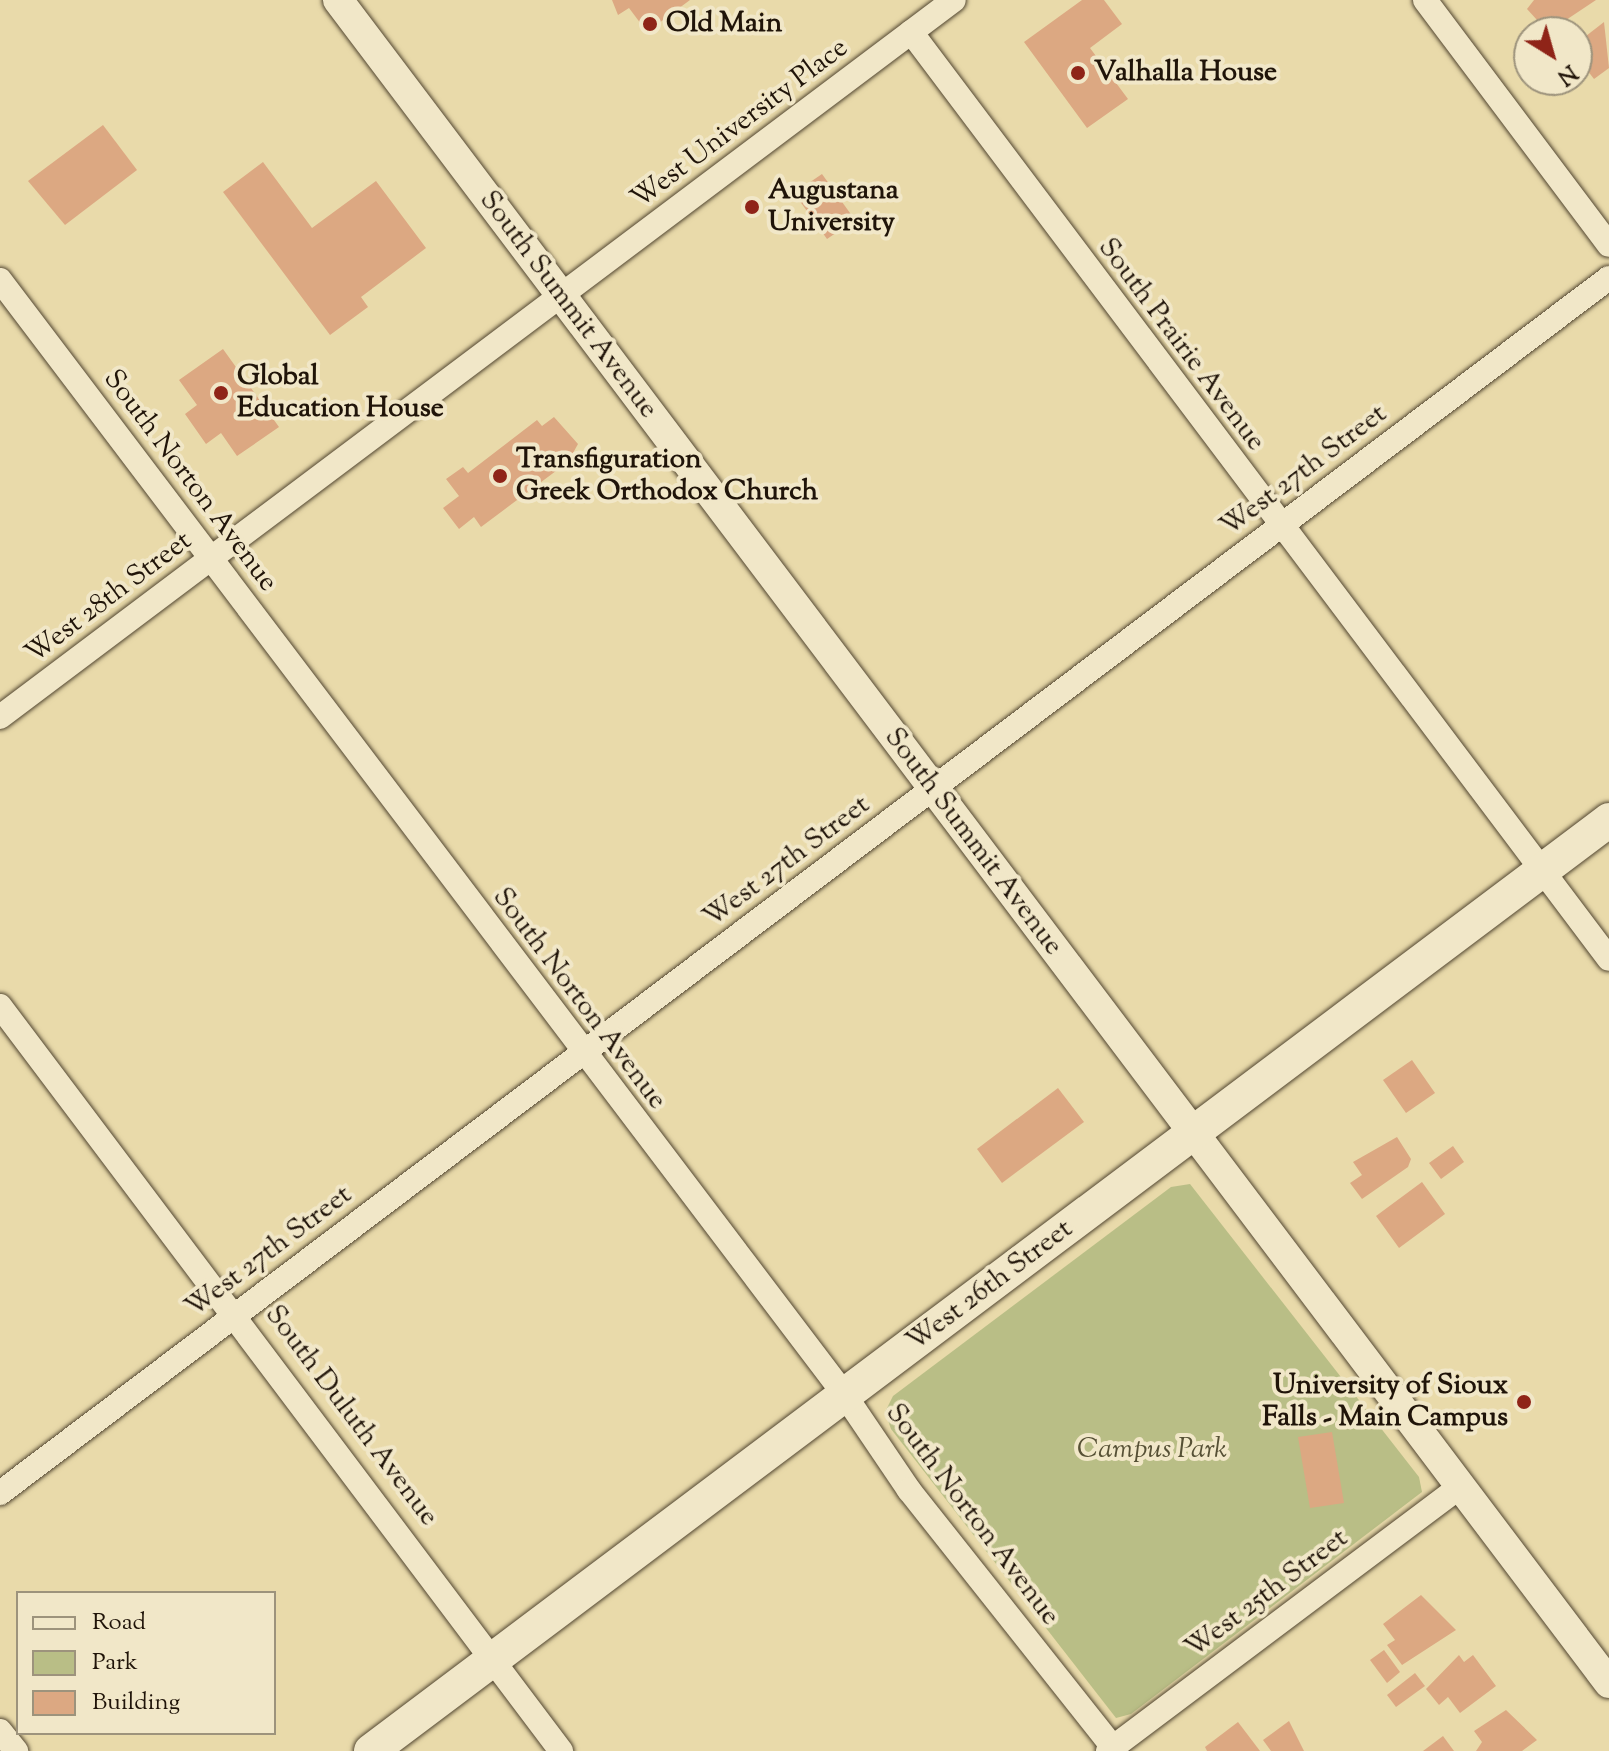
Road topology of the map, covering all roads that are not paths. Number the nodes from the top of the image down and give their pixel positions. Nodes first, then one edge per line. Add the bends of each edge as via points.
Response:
1 (338, 0) edge
2 (954, 0) edge
3 (1425, 0) edge
4 (911, 32) junction
5 (1609, 245) edge
6 (1609, 278) edge
7 (0, 280) edge
8 (561, 296) junction
9 (1279, 527) junction
10 (211, 558) junction
11 (0, 717) edge
12 (933, 789) junction
13 (1609, 820) edge
14 (1542, 871) junction
15 (1609, 959) edge
16 (0, 1006) edge
17 (582, 1054) junction
18 (1194, 1134) junction
19 (238, 1314) junction
20 (844, 1394) junction
21 (1461, 1486) junction
22 (0, 1493) edge
23 (492, 1658) junction
24 (1609, 1683) edge
25 (0, 1731) edge
26 (1113, 1750) edge
27 (16, 1751) edge
28 (371, 1751) edge
29 (561, 1751) edge

1 - 8 street, South Summit Avenue
2 - 4 street, West University Place
3 - 5 street
4 - 8 street, West University Place
4 - 9 street, South Prairie Avenue
6 - 9 street, West 27th Street
7 - 10 street, South Norton Avenue
8 - 10 street, West 28th Street
8 - 12 street, South Summit Avenue
9 - 12 street, West 27th Street
9 - 14 street, South Prairie Avenue
10 - 11 street, West 28th Street
10 - 17 street, South Norton Avenue
12 - 17 street, West 27th Street
12 - 18 street, South Summit Avenue
13 - 14 main road, West 26th Street
14 - 15 street, South Prairie Avenue
14 - 18 main road, West 26th Street
16 - 19 street, South Duluth Avenue
17 - 19 street, West 27th Street
17 - 20 street, South Norton Avenue
18 - 20 main road, West 26th Street
18 - 21 street, South Summit Avenue
19 - 22 street, West 27th Street
19 - 23 street, South Duluth Avenue
20 - 23 main road, West 26th Street
20 - 26 street, South Norton Avenue via 909,1490
21 - 24 street, South Summit Avenue
21 - 26 street, West 25th Street
23 - 28 main road, West 26th Street
23 - 29 street, South Duluth Avenue
25 - 27 street

